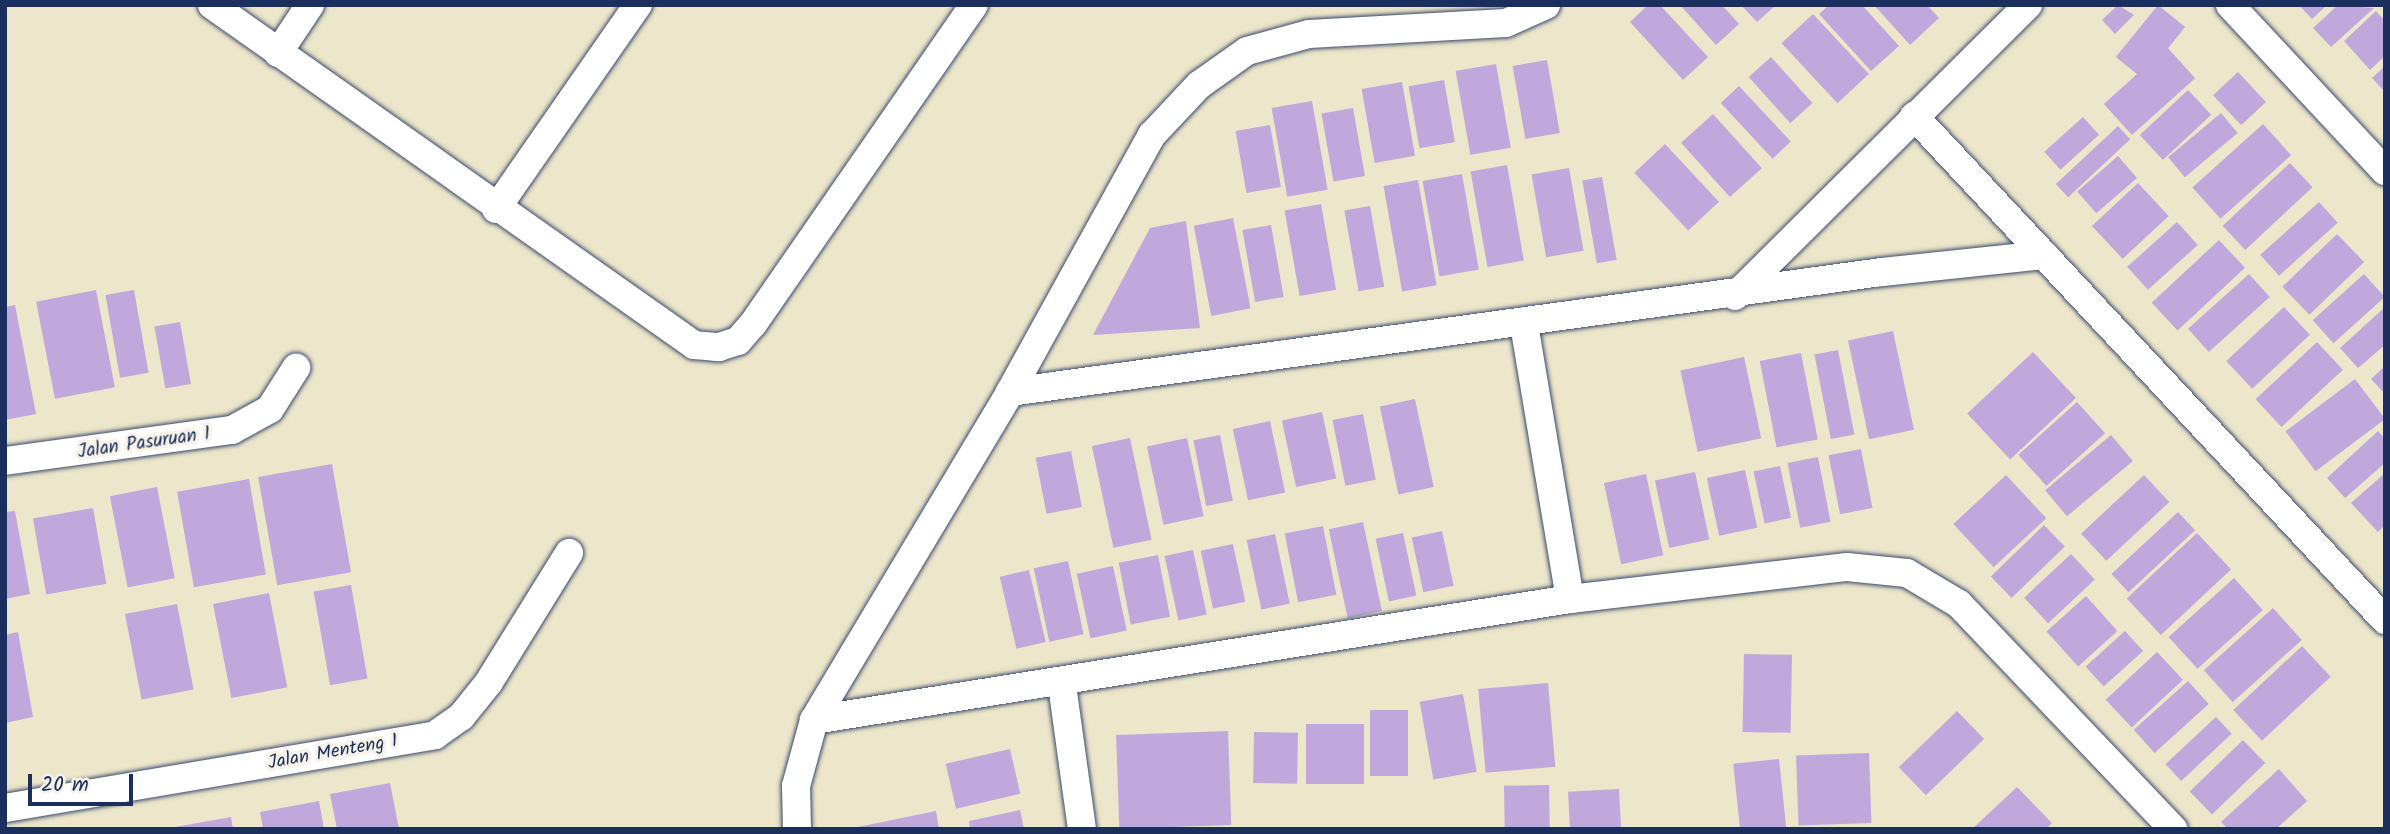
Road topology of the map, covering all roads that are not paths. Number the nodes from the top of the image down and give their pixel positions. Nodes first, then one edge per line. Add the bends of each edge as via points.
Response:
1 (212, 5) edge
2 (310, 5) edge
3 (638, 5) edge
4 (974, 5) edge
5 (1546, 5) edge
6 (2028, 5) edge
7 (2230, 5) edge
8 (278, 53) junction
9 (1914, 116) junction
10 (2385, 171) edge
11 (496, 209) junction
12 (2043, 256) junction
13 (1735, 296) junction
14 (1524, 324) junction
15 (296, 368) dead end
16 (1010, 392) junction
17 (5, 461) edge
18 (569, 552) dead end
19 (1570, 599) junction
20 (2385, 620) edge
21 (1062, 685) junction
22 (814, 720) junction
23 (5, 808) edge
24 (797, 829) edge
25 (1082, 829) edge
26 (2173, 829) edge

1 - 8 street
2 - 8 street
3 - 11 street
4 - 11 street via 738,341 694,345
5 - 16 street via 1506,23 1309,34 1247,51 1199,85 1152,135
6 - 9 street
7 - 10 street
8 - 11 street
9 - 12 street
9 - 13 street
12 - 13 street via 1882,272
12 - 20 street
13 - 14 street
14 - 16 street
14 - 19 street
15 - 17 street, Jalan Pasuruan 1 via 270,409 232,430
16 - 22 street
18 - 23 street, Jalan Menteng 1 via 489,682 461,718 436,736
19 - 21 street
19 - 26 street via 1771,571 1847,566 1907,573 1959,604
21 - 22 street
21 - 25 street
22 - 24 street via 796,786

